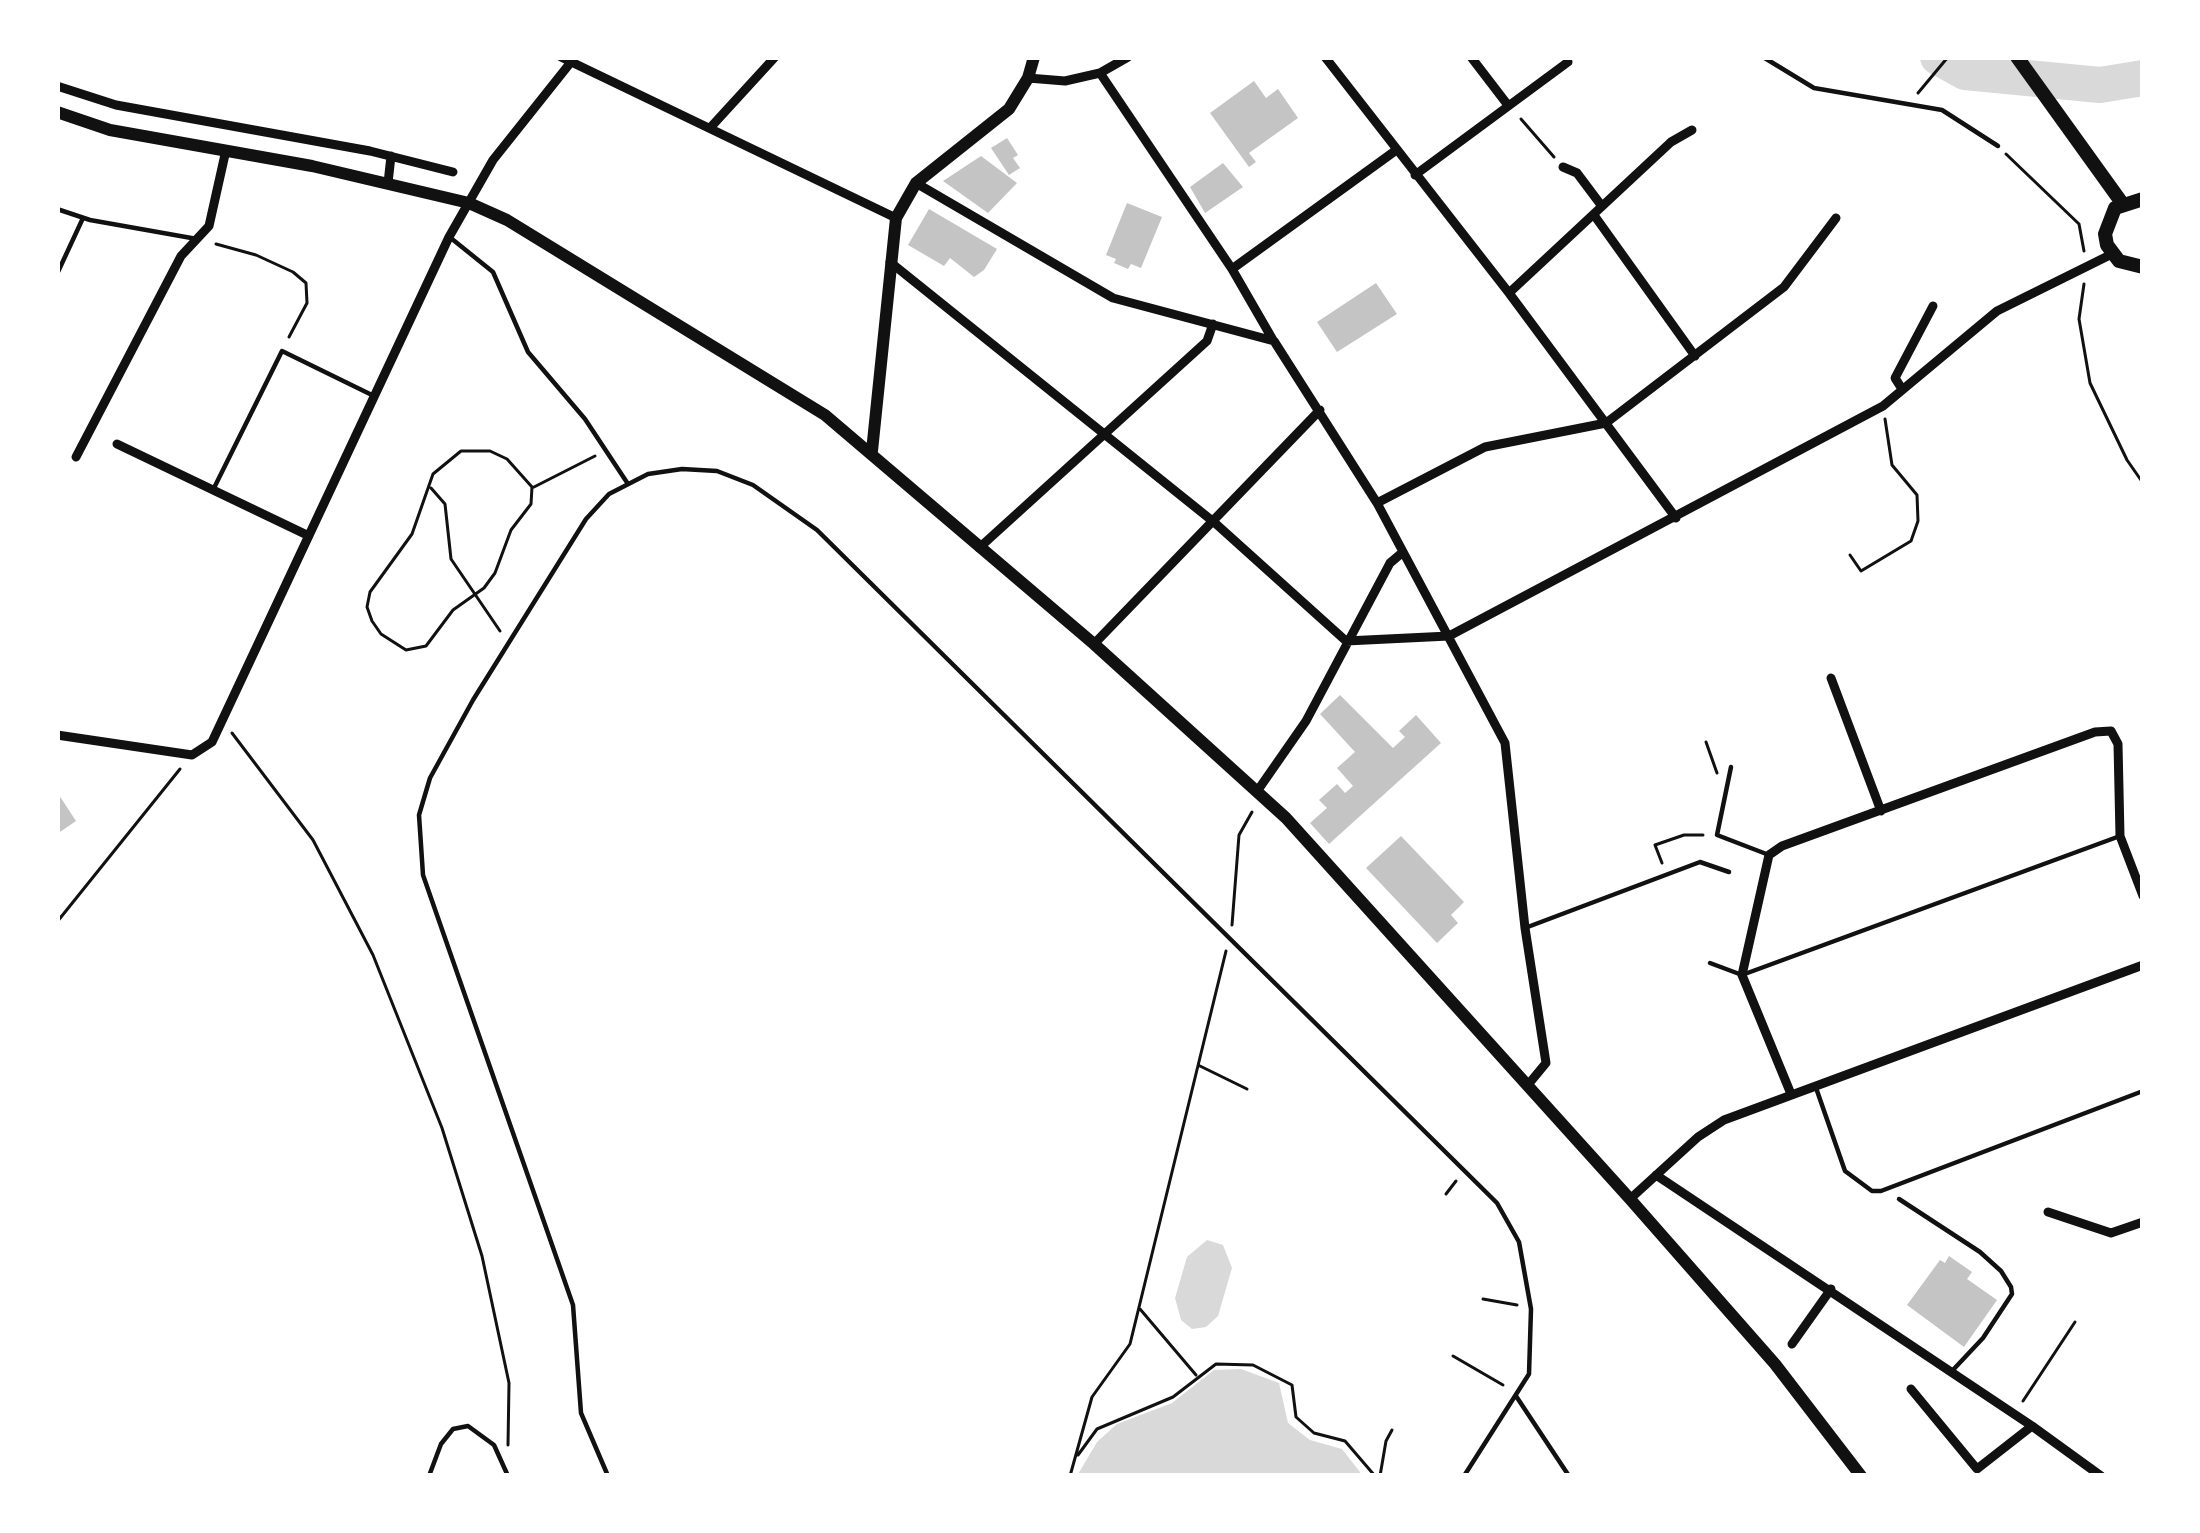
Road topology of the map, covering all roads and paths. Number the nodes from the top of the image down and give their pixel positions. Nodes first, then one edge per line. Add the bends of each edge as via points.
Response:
1 (775, 57) edge
2 (1034, 57) edge
3 (1128, 57) edge
4 (1325, 57) edge
5 (1472, 57) edge
6 (1763, 57) edge
7 (1948, 57) edge
8 (2017, 57) edge
9 (569, 59) edge
10 (1568, 62) dead end
11 (1100, 73) junction
12 (1028, 77) junction
13 (57, 86) edge
14 (1508, 104) junction
15 (1910, 104) junction
16 (57, 112) edge
17 (710, 128) junction
18 (1692, 130) dead end
19 (1998, 146) joint
20 (226, 150) junction
21 (1396, 151) junction
22 (391, 156) junction
23 (1563, 166) joint
24 (454, 172) dead end
25 (1414, 176) junction
26 (388, 182) junction
27 (916, 183) junction
28 (2143, 199) edge
29 (469, 203) junction
30 (2122, 203) junction
31 (57, 209) edge
32 (1598, 210) junction
33 (83, 218) junction
34 (896, 218) junction
35 (1836, 218) dead end
36 (449, 237) junction
37 (197, 238) junction
38 (2112, 254) junction
39 (890, 262) junction
40 (2087, 267) junction
41 (2143, 267) edge
42 (1232, 269) junction
43 (57, 274) edge
44 (1509, 293) junction
45 (1933, 307) dead end
46 (1214, 324) junction
47 (1274, 341) junction
48 (282, 350) junction
49 (1696, 356) junction
50 (1902, 389) junction
51 (374, 395) junction
52 (1883, 406) junction
53 (1320, 410) junction
54 (1606, 423) junction
55 (1101, 434) junction
56 (117, 445) dead end
57 (607, 450) junction
58 (872, 451) junction
59 (76, 457) dead end
60 (2143, 483) edge
61 (628, 484) junction
62 (429, 486) junction
63 (532, 487) junction
64 (213, 490) junction
65 (1377, 503) junction
66 (1676, 518) junction
67 (1215, 523) junction
68 (308, 535) junction
69 (979, 548) junction
70 (1403, 552) junction
71 (1850, 555) dead end
72 (476, 596) junction
73 (1449, 636) junction
74 (1351, 640) junction
75 (508, 643) junction
76 (1094, 644) junction
77 (1832, 678) dead end
78 (224, 722) junction
79 (57, 735) edge
80 (1706, 742) dead end
81 (192, 755) junction
82 (1731, 767) dead end
83 (1729, 777) junction
84 (1262, 794) junction
85 (1881, 811) junction
86 (2120, 836) junction
87 (1769, 855) junction
88 (1729, 872) dead end
89 (2143, 896) edge
90 (57, 922) edge
91 (1525, 928) junction
92 (1230, 937) junction
93 (1710, 963) dead end
94 (2143, 965) edge
95 (1742, 975) junction
96 (1198, 1065) junction
97 (1815, 1085) junction
98 (1527, 1086) junction
99 (1247, 1089) dead end
100 (2143, 1091) edge
101 (1791, 1094) junction
102 (1464, 1171) junction
103 (1656, 1175) junction
104 (1446, 1194) dead end
105 (1630, 1198) junction
106 (1899, 1199) dead end
107 (2048, 1212) dead end
108 (2143, 1222) edge
109 (1831, 1289) junction
110 (1483, 1299) dead end
111 (1139, 1307) junction
112 (1530, 1307) junction
113 (2075, 1322) dead end
114 (1792, 1344) dead end
115 (1453, 1356) dead end
116 (1952, 1371) junction
117 (1198, 1377) junction
118 (1911, 1389) dead end
119 (1516, 1395) junction
120 (2014, 1414) junction
121 (2032, 1426) junction
122 (1392, 1430) dead end
123 (1076, 1456) junction
124 (508, 1473) edge
125 (429, 1476) edge
126 (608, 1476) edge
127 (1070, 1476) edge
128 (1377, 1476) edge
129 (1464, 1476) edge
130 (1569, 1476) edge
131 (1862, 1476) edge
132 (2101, 1476) edge

1 - 17 street
2 - 12 main road
3 - 11 street
4 - 21 street
5 - 14 street
6 - 15 lane via 1814,88
7 - 15 path
8 - 30 main road
9 - 17 street
9 - 29 street
10 - 14 street
11 - 12 street via 1065,81
11 - 42 street
12 - 27 main road via 1009,109
13 - 22 street via 116,105
14 - 23 path
14 - 25 street
15 - 19 lane via 1942,110
16 - 20 main road
17 - 34 street
18 - 32 street
19 - 40 path via 2079,224
20 - 26 main road
20 - 37 street via 209,226
21 - 25 street
21 - 42 street
22 - 24 street
22 - 26 street
23 - 32 street via 1577,173
25 - 44 street
26 - 29 main road
27 - 34 main road
27 - 46 street via 1113,298
28 - 30 main road
29 - 36 street
29 - 58 main road via 709,342
30 - 38 main road via 2106,224
31 - 33 lane
32 - 44 street
32 - 49 street
33 - 37 lane
33 - 43 lane
34 - 39 main road
35 - 49 street via 1784,287
36 - 51 street
36 - 57 lane via 493,272 528,352
37 - 48 path via 256,255 306,283 307,303
37 - 59 street
38 - 40 street
38 - 41 main road
39 - 55 street
39 - 58 main road
40 - 50 street via 1997,311
40 - 60 path via 2079,319 2090,383
42 - 47 street
44 - 54 street
45 - 50 street via 1895,378
46 - 47 street
46 - 55 street via 1207,341
47 - 53 street
48 - 51 lane
48 - 64 lane
49 - 54 street
50 - 52 street
51 - 68 street
52 - 66 street
52 - 71 path via 1892,465 1917,495 1918,521 1911,541 1861,571
53 - 65 street
53 - 67 street
54 - 65 street via 1485,447
54 - 66 street
55 - 67 street
55 - 69 street
56 - 64 street
57 - 61 lane
57 - 63 path
58 - 69 main road
61 - 75 lane via 586,519
61 - 92 lane via 648,474 717,470 817,530
62 - 63 path via 460,451 475,449 507,459
62 - 72 path via 445,505 452,559
62 - 72 path via 412,534 370,592 373,621 394,644 418,650
63 - 72 path via 531,504
64 - 68 street
65 - 70 street
66 - 73 street
67 - 74 street
67 - 76 street
68 - 78 street
69 - 76 main road
70 - 73 street
70 - 74 street
72 - 75 path
73 - 74 street
73 - 91 street via 1505,743
74 - 84 street
75 - 126 lane via 430,778 419,850 573,1305 581,1413
76 - 84 main road
77 - 85 street
78 - 81 street
78 - 124 path via 313,840 373,955 442,1128 482,1256 509,1383
79 - 81 street
80 - 83 path via 1718,776
81 - 90 path
82 - 83 lane
83 - 87 lane via 1717,835
84 - 92 path via 1240,835
84 - 98 main road
85 - 86 street via 2111,731
85 - 87 street
86 - 89 street
86 - 95 lane
87 - 95 street
88 - 91 lane via 1700,862
91 - 98 street via 1546,1063
92 - 96 path
92 - 102 lane
93 - 95 lane
94 - 97 street
95 - 101 street
96 - 99 path
96 - 111 path
97 - 100 lane via 1845,1171 1872,1191
97 - 101 street
98 - 105 main road
101 - 103 street via 1724,1120
102 - 104 path
102 - 112 lane via 1497,1203 1519,1242
103 - 105 street
103 - 109 street
105 - 131 main road
106 - 116 lane via 1980,1252 2011,1287 1983,1338
107 - 108 street via 2111,1233
109 - 114 street
109 - 116 street
110 - 112 path
111 - 117 path
111 - 123 path via 1130,1344 1092,1397
112 - 119 lane via 1529,1374
113 - 120 path
115 - 119 path
116 - 120 street
117 - 123 path via 1173,1397 1097,1430
117 - 128 path via 1216,1364 1253,1364 1276,1374 1292,1385 1296,1417 1314,1433 1345,1441
118 - 121 street via 1977,1469
119 - 129 lane
119 - 130 lane
120 - 121 street
121 - 132 street
122 - 128 path
123 - 127 path
124 - 125 lane via 494,1445 468,1426 441,1444

